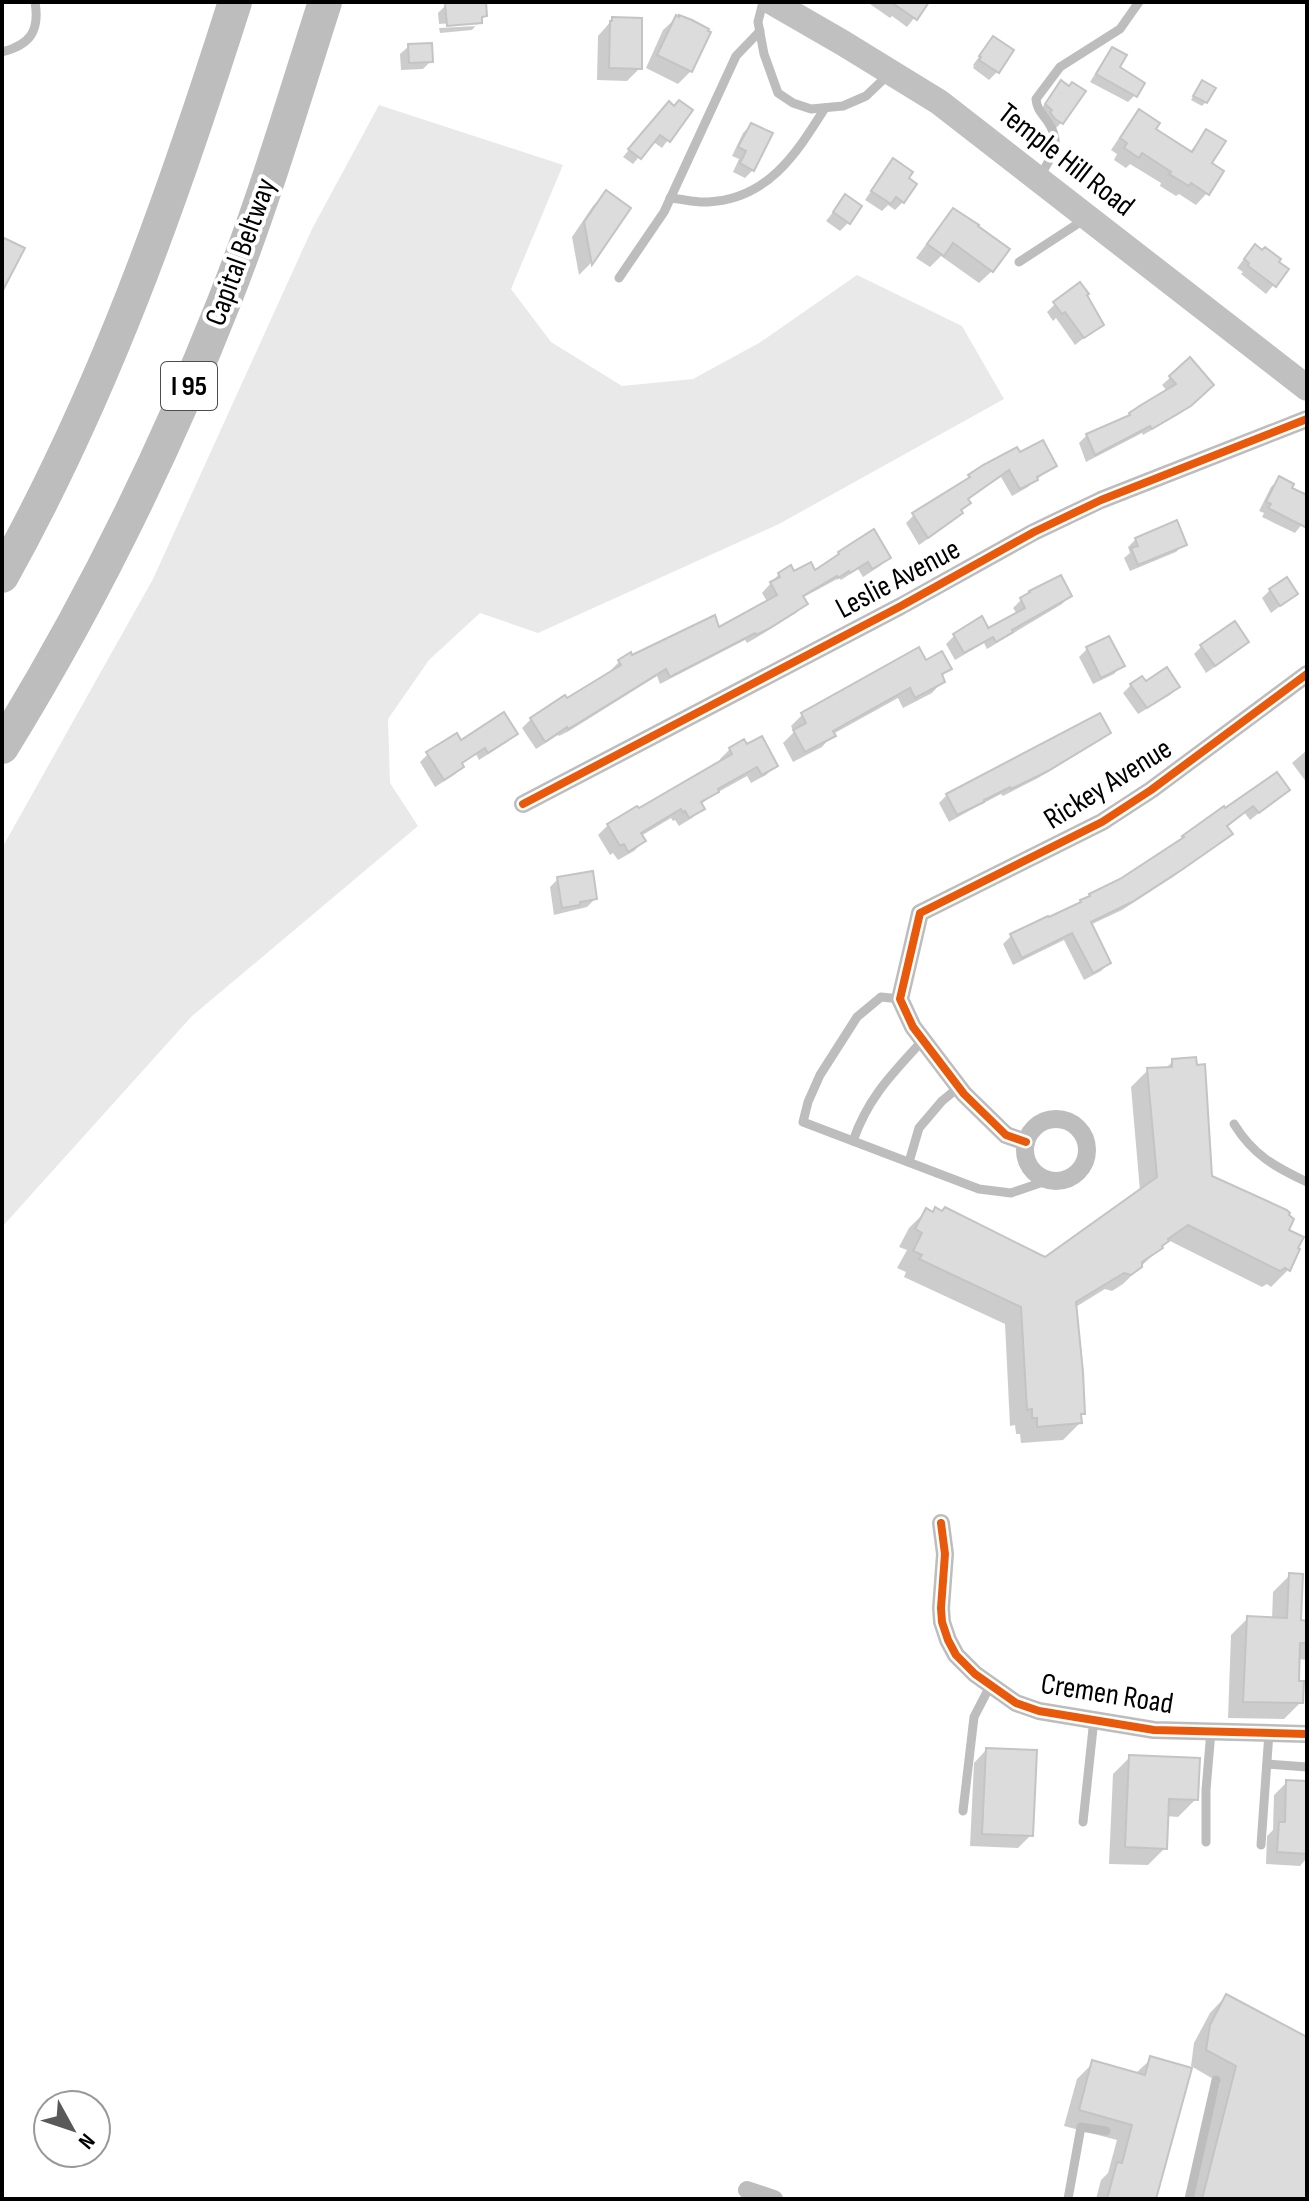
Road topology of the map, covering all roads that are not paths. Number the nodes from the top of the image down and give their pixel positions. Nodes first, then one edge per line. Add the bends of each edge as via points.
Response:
1 (35, 2) edge
2 (235, 2) edge
3 (325, 2) edge
4 (763, 2) edge
5 (772, 2) edge
6 (1139, 2) edge
7 (760, 31) junction
8 (2, 52) edge
9 (891, 72) junction
10 (825, 108) junction
11 (1039, 179) junction
12 (670, 198) junction
13 (1087, 217) junction
14 (1019, 262) dead end
15 (619, 278) dead end
16 (1307, 388) edge
17 (1307, 419) edge
18 (2, 576) edge
19 (1307, 674) edge
20 (2, 747) edge
21 (523, 804) dead end
22 (900, 999) junction
23 (923, 1040) junction
24 (959, 1087) junction
25 (1234, 1124) dead end
26 (853, 1141) junction
27 (1026, 1142) junction
28 (909, 1162) junction
29 (1049, 1180) junction
30 (1307, 1182) edge
31 (941, 1523) dead end
32 (990, 1686) junction
33 (1094, 1719) junction
34 (1211, 1731) junction
35 (1269, 1733) junction
36 (1307, 1734) edge
37 (1267, 1764) junction
38 (1307, 1767) edge
39 (963, 1811) dead end
40 (1083, 1822) dead end
41 (1206, 1842) dead end
42 (1261, 1845) dead end
43 (1216, 2080) dead end
44 (1106, 2131) dead end
45 (747, 2190) dead end
46 (774, 2199) edge
47 (1068, 2199) edge
48 (1189, 2199) edge

1 - 8 lane via 35,29 29,39
2 - 18 highway via 136,289
3 - 20 highway, Capital Beltway / I 95 via 270,175 183,401 86,601
4 - 7 lane
5 - 9 main road, Temple Hill Road
6 - 11 lane via 1120,29 1060,67 1036,99 1057,140
7 - 10 lane via 778,93 811,109
7 - 12 lane via 736,56
9 - 10 lane via 866,96
9 - 11 main road, Temple Hill Road
10 - 12 lane via 771,179 745,195 708,202
11 - 13 main road, Temple Hill Road
12 - 15 lane
13 - 14 lane
13 - 16 main road, Temple Hill Road
17 - 21 street, Leslie Avenue via 1114,494 1047,526
19 - 22 street, Rickey Avenue via 1102,822 920,913
22 - 23 street
22 - 26 lane via 881,997 857,1017 808,1102 803,1122
23 - 24 street
23 - 26 lane via 879,1088
24 - 27 street via 1006,1135
24 - 28 lane via 919,1128
25 - 30 lane via 1245,1142 1275,1167
26 - 28 lane
27 - 29 street via 1030,1166
27 - 29 street via 1040,1123 1052,1119 1064,1119 1083,1133 1087,1157 1082,1168 1061,1181
28 - 29 lane via 979,1189 1011,1193
31 - 32 street, Cremen Road via 942,1622 956,1655
32 - 33 street, Cremen Road via 1039,1711
32 - 39 lane via 974,1717
33 - 34 street, Cremen Road via 1154,1730
33 - 40 lane
34 - 35 street, Cremen Road
34 - 41 lane
35 - 36 street, Cremen Road
35 - 37 lane
37 - 38 lane
37 - 42 lane
43 - 48 lane
44 - 47 lane via 1081,2127
45 - 46 street

